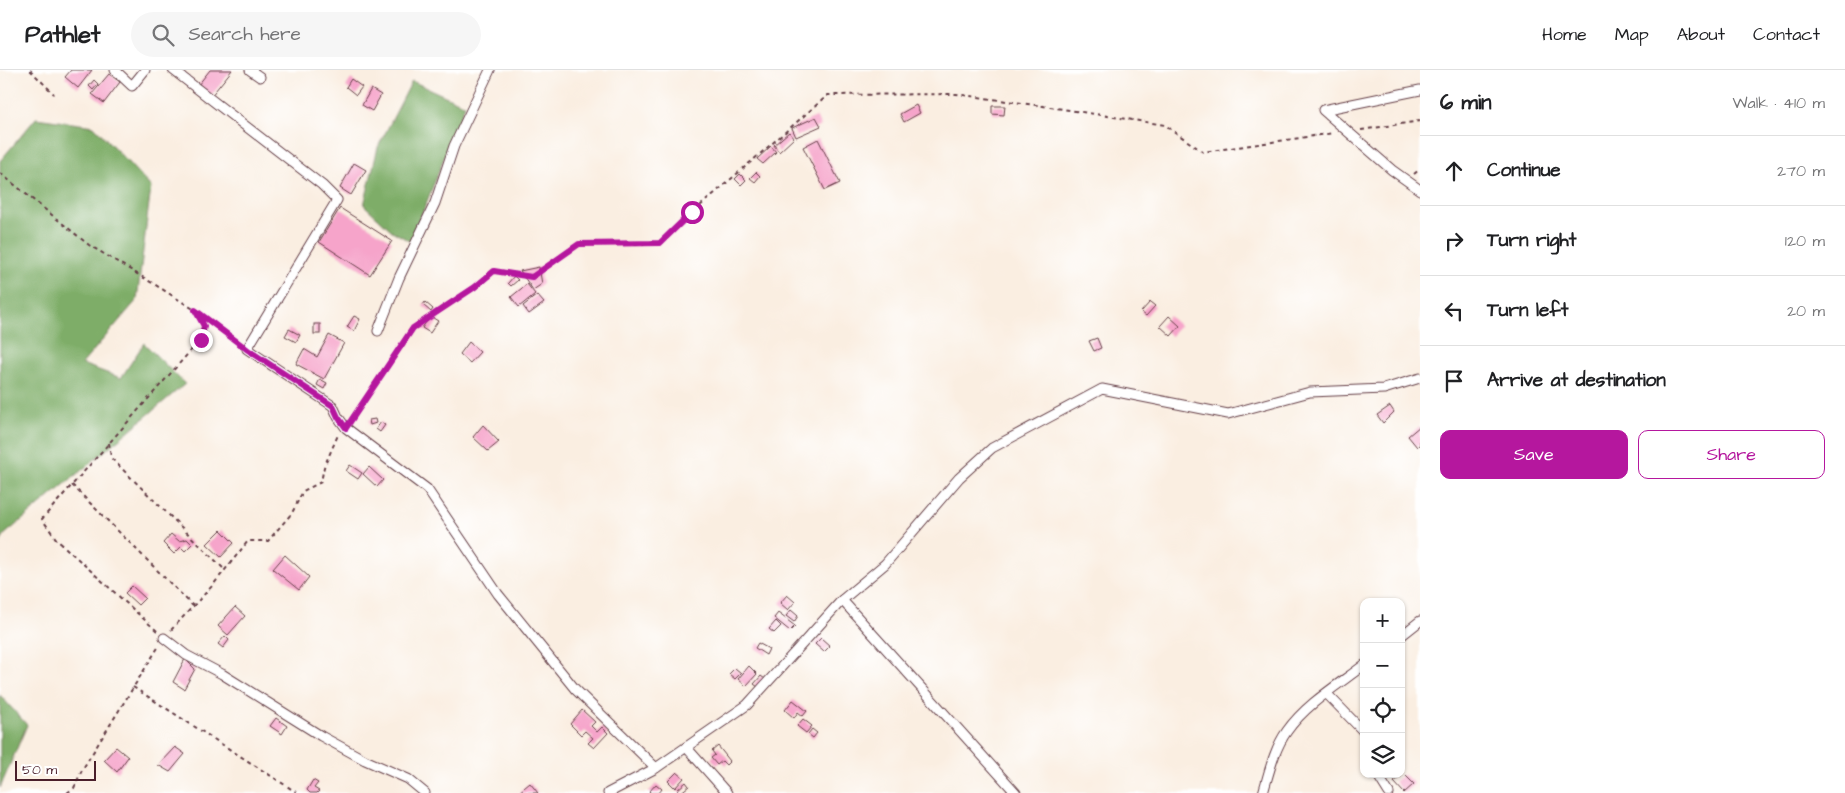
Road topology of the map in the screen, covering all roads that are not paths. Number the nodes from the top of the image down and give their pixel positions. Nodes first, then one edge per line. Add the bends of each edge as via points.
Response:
1 (115, 70) edge
2 (145, 70) edge
3 (173, 70) edge
4 (250, 70) edge
5 (490, 70) edge
6 (260, 78) dead end
7 (1420, 90) edge
8 (1420, 190) edge
9 (378, 331) dead end
10 (1420, 378) edge
11 (842, 600) junction
12 (1420, 621) edge
13 (1405, 633) edge
14 (164, 638) road end
15 (1360, 668) edge
16 (1327, 694) junction
17 (1360, 728) edge
18 (686, 747) junction
19 (656, 768) junction
20 (1380, 778) edge
21 (425, 793) edge
22 (608, 793) edge
23 (727, 793) edge
24 (1016, 793) edge
25 (1263, 793) edge
26 (1389, 793) edge

1 - 2 street via 132,86
3 - 19 street via 337,200 248,350 333,406 346,428 427,490 498,594 569,682
4 - 6 street
5 - 9 street via 454,146 435,203
7 - 8 street via 1323,110
10 - 11 street via 1384,388 1310,392 1228,414 1102,389 992,448 959,478 885,564
11 - 18 street via 747,705
11 - 24 street
12 - 13 street
14 - 21 street via 321,736 408,779
15 - 16 street
16 - 17 street
16 - 25 street via 1306,710 1286,732
18 - 19 street
18 - 23 street
19 - 22 street
20 - 26 street

